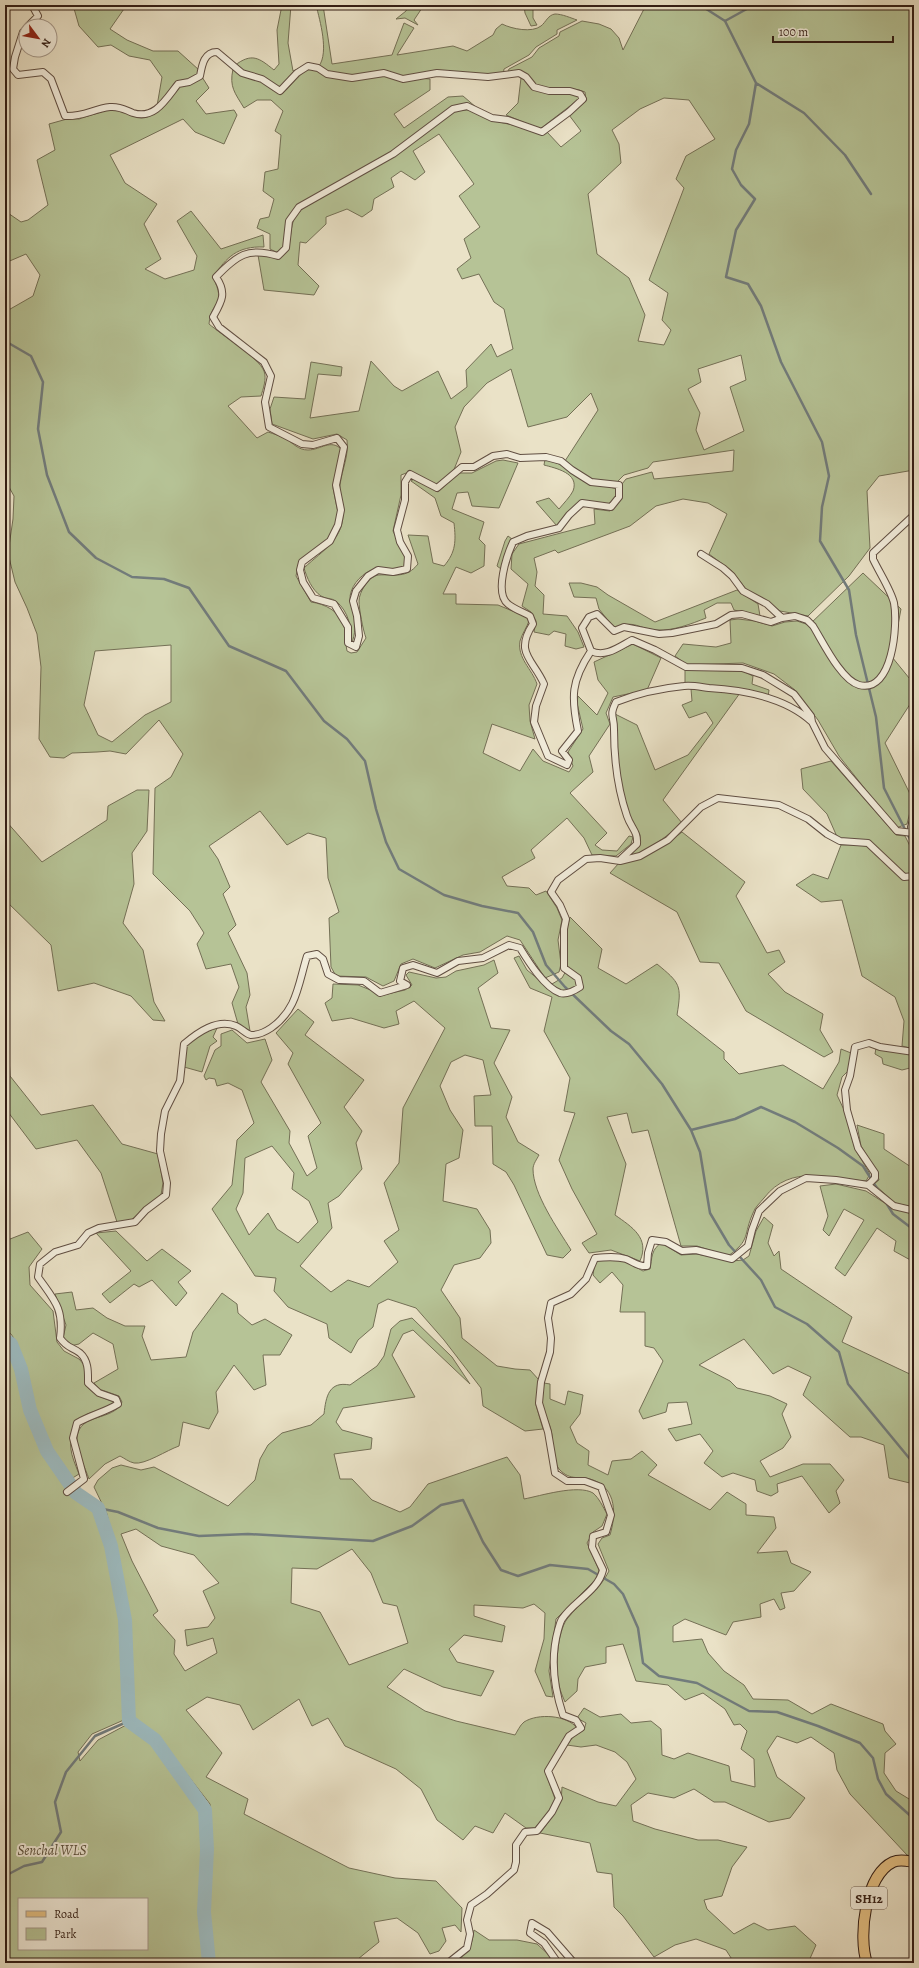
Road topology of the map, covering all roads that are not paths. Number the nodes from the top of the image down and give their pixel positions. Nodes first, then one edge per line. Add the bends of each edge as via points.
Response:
1 (32, 5) edge
2 (36, 18) edge
3 (18, 46) edge
4 (914, 515) edge
5 (700, 554) dead end
6 (782, 618) junction
7 (591, 651) junction
8 (812, 722) junction
9 (914, 816) edge
10 (913, 835) edge
11 (620, 861) junction
12 (914, 876) edge
13 (914, 1052) edge
14 (868, 1185) junction
15 (914, 1208) edge
16 (67, 1492) dead end
17 (914, 1862) edge
18 (448, 1963) edge
19 (558, 1963) edge
20 (574, 1963) edge
21 (867, 1963) edge

1 - 2 street via 38,16
3 - 7 street via 13,69 18,75 43,72 51,79 65,116 78,117 110,107 124,107 132,113 146,116 154,112 178,84 200,76 204,58 212,52 217,52 242,73 262,79 280,92 297,73 308,66 318,68 327,74 352,78 384,73 403,78 437,73 488,76 519,73 534,87 580,94 583,99 542,132 508,120 492,118 467,106 452,109 392,154 299,207 289,221 286,248 278,256 248,252 231,262 216,277 223,287 221,303 213,317 219,326 264,362 271,376 265,402 269,427 302,444 313,445 337,438 344,447 336,485 341,510 338,525 330,541 302,562 300,570 303,582 313,598 334,604 348,627 348,643 356,647 359,636 353,601 356,591 368,576 378,570 393,572 407,569 408,556 397,530 405,500 405,482 410,474 438,488 462,467 474,467 492,456 507,454 520,458 546,457 561,461 591,482 619,485 619,497 611,507 582,503 568,515 559,528 513,542 503,576 501,593 507,604 530,616 533,624 527,634 525,650 528,660 544,684 536,706 534,722 548,756 567,765 569,760 562,751 578,731 573,703 574,686
4 - 6 street via 872,553 894,603 892,654 883,676 873,685 859,685 843,675 807,620 795,616
5 - 6 street via 723,568 743,591 767,604
6 - 7 street via 771,622 742,614 731,615 716,624 659,634 624,627 614,632 597,614 588,617 582,628
7 - 8 street via 598,655 632,640 686,667 742,668 763,675 794,694 811,716
8 - 10 street via 825,748 897,832
8 - 11 street via 786,704 742,691 686,686 628,697 616,702 611,712 617,781 627,818 638,836 637,844
9 - 10 street via 911,827
11 - 12 street via 640,856 668,840 701,807 718,798 779,805 808,818 840,841 868,843 904,877
11 - 16 street via 586,859 558,880 552,892 566,920 564,968 578,978 580,987 572,992 560,993 531,968 520,948 509,945 482,958 458,961 437,973 414,964 403,968 400,981 407,985 380,993 364,982 339,980 328,974 317,954 307,956 293,1006 282,1020 270,1029 250,1035 234,1025 216,1024 197,1033 184,1044 180,1081 165,1111 161,1134 160,1151 167,1183 166,1195 135,1222 99,1228 88,1233 78,1245 55,1252 40,1264 38,1277 58,1306 62,1322 60,1338 66,1346 80,1354 88,1365 88,1383 99,1392 116,1399 118,1404 77,1423 73,1438 84,1479
13 - 14 street via 869,1043 855,1046 845,1096 858,1148 874,1173 875,1178
14 - 15 street via 894,1206 911,1210
14 - 18 street via 806,1178 780,1191 759,1211 748,1246 732,1259 696,1250 682,1251 666,1242 652,1240 647,1266 640,1267 628,1260 610,1256 595,1258 586,1279 571,1294 551,1303 548,1318 550,1352 541,1382 539,1403 548,1432 555,1472 567,1481 585,1481 601,1487 611,1515 606,1532 593,1536 592,1547 603,1570 601,1580 561,1619 555,1639 553,1669 557,1697 563,1715 576,1720 581,1728 569,1736 548,1770 559,1798 552,1812 537,1831 525,1832 516,1846 514,1870 471,1905 467,1920 470,1934 467,1948
17 - 21 main road, SH12 via 893,1862 881,1871 871,1889 862,1940
19 - 20 street via 544,1943 530,1933 532,1923 547,1932

